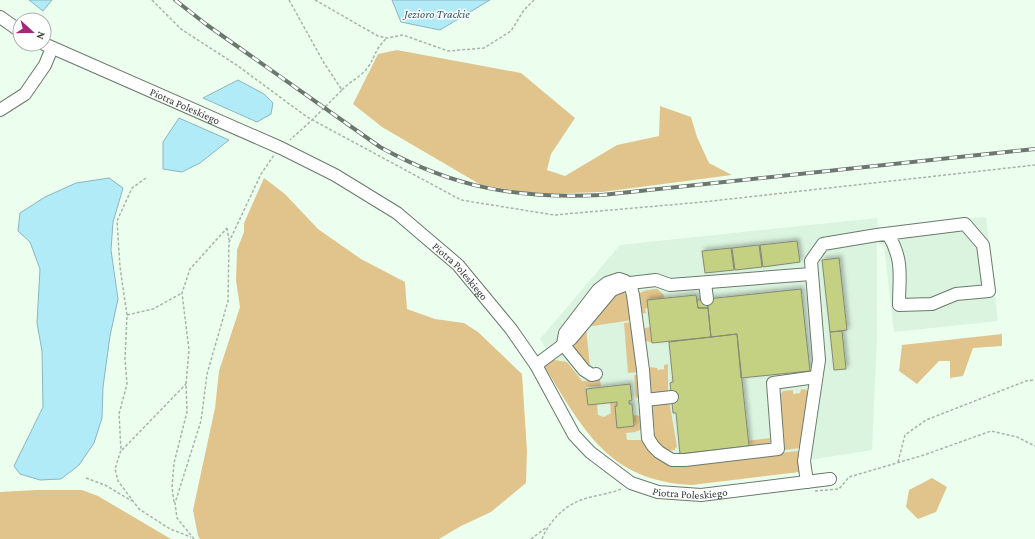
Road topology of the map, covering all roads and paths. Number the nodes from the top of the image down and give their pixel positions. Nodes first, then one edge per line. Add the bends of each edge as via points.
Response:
1 (152, 0) edge
2 (289, 0) edge
3 (315, 0) edge
4 (534, 0) edge
5 (0, 17) edge
6 (12, 25) edge
7 (387, 38) junction
8 (52, 48) edge
9 (47, 52) edge
10 (342, 90) junction
11 (0, 110) edge
12 (312, 120) junction
13 (281, 148) junction
14 (1035, 165) edge
15 (146, 178) dead end
16 (888, 234) junction
17 (229, 242) junction
18 (811, 274) junction
19 (630, 283) junction
20 (705, 283) junction
21 (182, 293) junction
22 (706, 299) dead end
23 (127, 315) junction
24 (563, 344) junction
25 (536, 365) junction
26 (596, 374) dead end
27 (816, 377) junction
28 (1035, 380) edge
29 (186, 384) junction
30 (672, 397) dead end
31 (645, 400) junction
32 (1035, 446) edge
33 (121, 450) junction
34 (898, 462) junction
35 (86, 478) dead end
36 (830, 479) dead end
37 (632, 483) junction
38 (810, 484) junction
39 (134, 502) junction
40 (175, 503) junction
41 (547, 526) junction
42 (193, 539) edge
43 (531, 539) edge
44 (542, 539) edge

1 - 12 path via 182,29
2 - 10 path
3 - 7 path via 378,36
4 - 7 path via 524,10 511,31 484,48 448,51 403,35
5 - 6 street
7 - 10 path via 378,47 369,67
8 - 13 street, Piotra Poleskiego
9 - 11 street via 45,65 25,94
10 - 12 path
12 - 13 path
12 - 14 path via 461,200 554,216
13 - 17 path via 260,174
13 - 25 street, Piotra Poleskiego via 335,175 397,213 453,260 511,329
15 - 23 path via 132,188 117,221
16 - 16 street via 965,224 983,245 989,291 956,294 932,304 899,305 901,278 897,250
16 - 18 street via 822,244 811,261
17 - 21 path via 227,228 190,269
17 - 40 path via 228,301 208,374 201,421
18 - 20 street
18 - 27 street via 819,360
19 - 20 street via 656,280 670,285
19 - 24 street via 612,290 590,319
19 - 31 street
20 - 22 street
21 - 23 path via 153,309
21 - 29 path via 189,350
23 - 33 path via 124,359 126,384 119,414
24 - 25 street
24 - 26 street via 584,370 592,375
25 - 37 street, Piotra Poleskiego via 574,434 590,452
27 - 31 street via 773,383 778,449 745,454 672,460 652,446 642,434
27 - 38 street via 804,461
28 - 34 path via 1026,381 926,420 905,435
29 - 33 path
29 - 40 path via 187,412 174,463 172,486
30 - 31 street
32 - 34 path via 1017,437 991,431
33 - 39 path via 115,469 118,481
34 - 38 path via 849,477 839,489 815,492
35 - 39 path via 105,485
36 - 38 street, Piotra Poleskiego
37 - 38 street, Piotra Poleskiego via 658,492 701,495
37 - 41 path via 618,490 582,500 562,512
39 - 42 path via 139,509 170,529
40 - 42 path via 177,518
41 - 43 path
41 - 44 path

